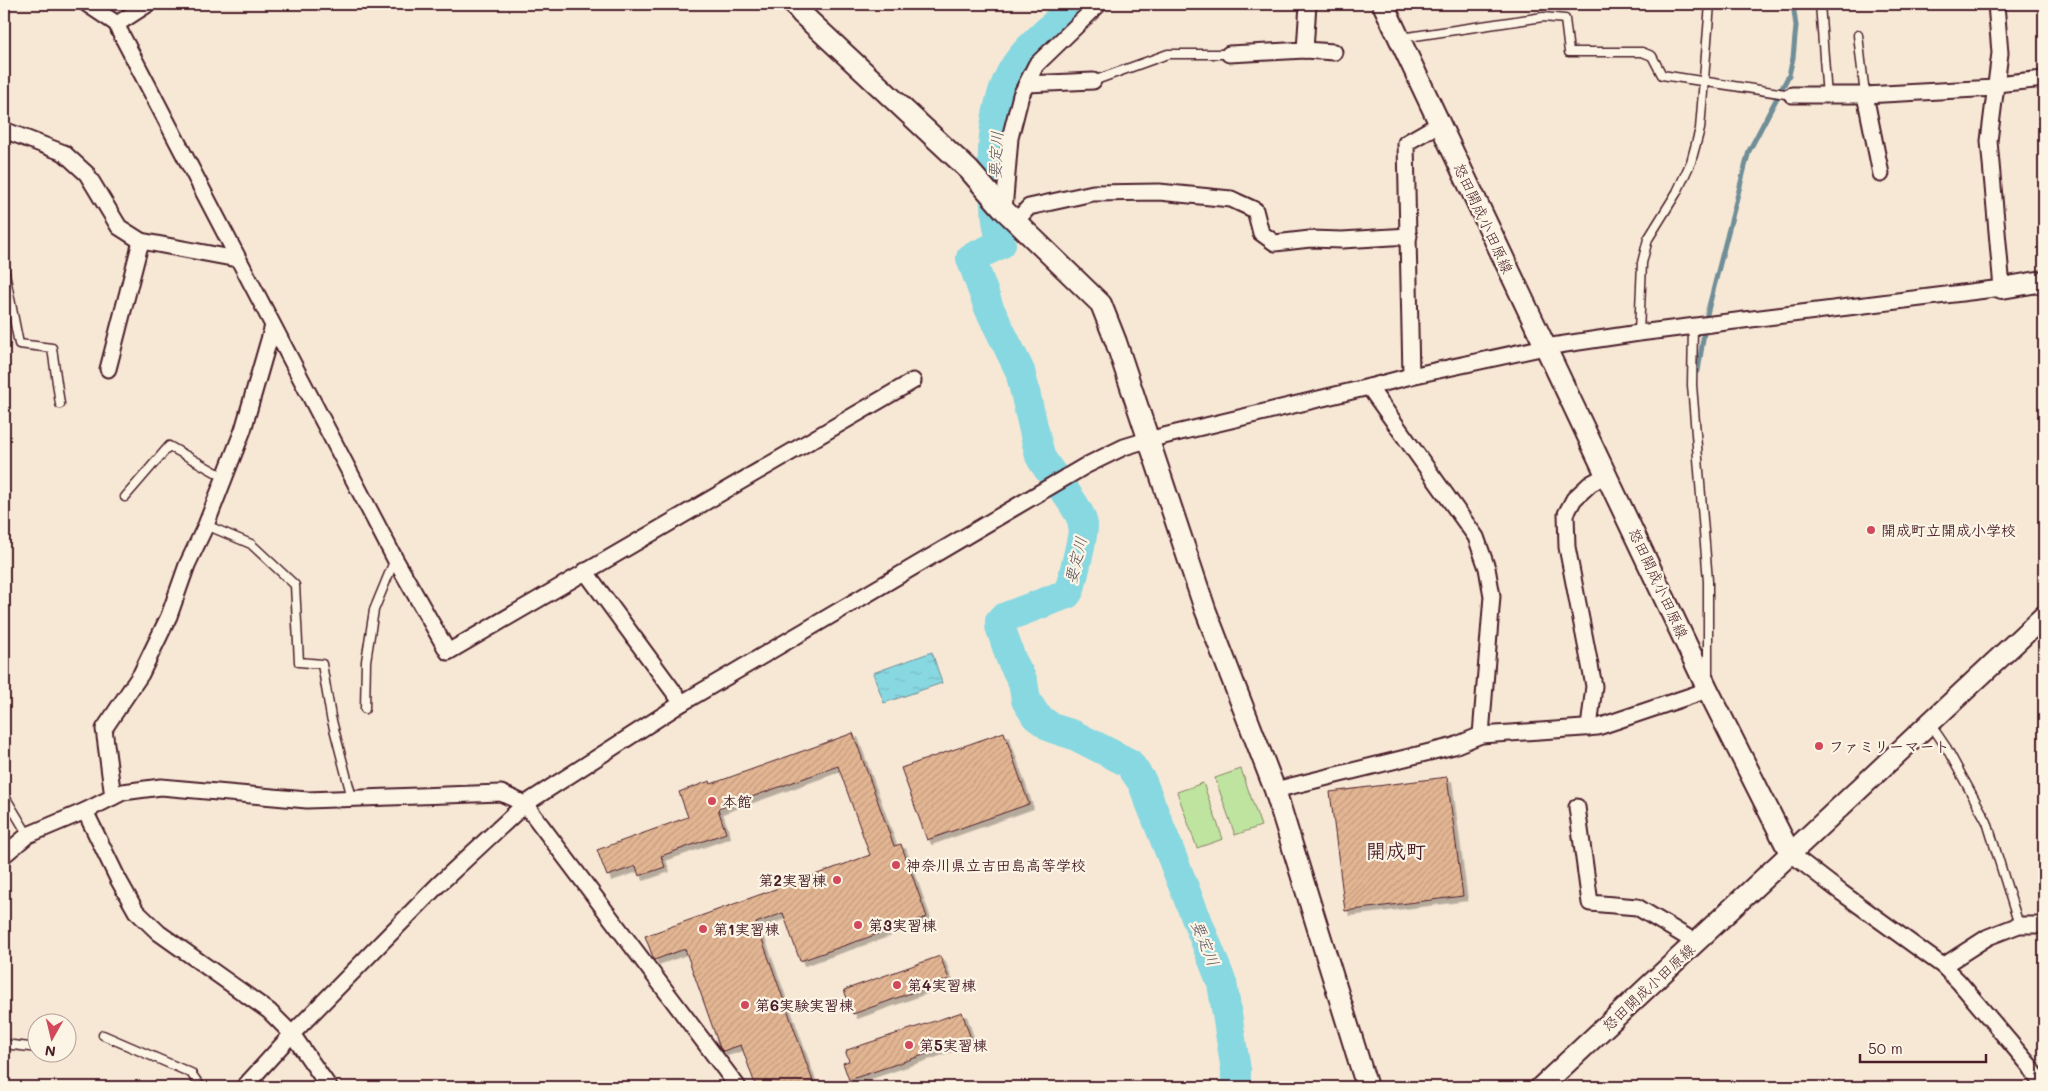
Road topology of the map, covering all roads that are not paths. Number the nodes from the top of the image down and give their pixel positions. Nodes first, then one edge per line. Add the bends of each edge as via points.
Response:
1 (87, 4) edge
2 (148, 4) edge
3 (794, 4) edge
4 (1099, 4) edge
5 (1308, 4) edge
6 (1383, 4) edge
7 (1710, 4) edge
8 (1820, 4) edge
9 (1996, 4) edge
10 (117, 24) junction
11 (1858, 35) dead end
12 (1399, 38) junction
13 (1305, 50) junction
14 (1334, 52) dead end
15 (1229, 54) joint
16 (2044, 78) edge
17 (1093, 81) joint
18 (1704, 81) junction
19 (1027, 84) junction
20 (1996, 86) junction
21 (1792, 95) joint
22 (1864, 95) junction
23 (1827, 97) junction
24 (1439, 124) junction
25 (4, 130) edge
26 (1880, 174) dead end
27 (1010, 215) junction
28 (1409, 236) junction
29 (141, 241) junction
30 (237, 259) junction
31 (4, 268) edge
32 (2044, 282) edge
33 (2002, 288) junction
34 (273, 326) junction
35 (1693, 327) junction
36 (1639, 333) junction
37 (1544, 347) junction
38 (108, 369) dead end
39 (1411, 376) junction
40 (913, 381) dead end
41 (1369, 388) junction
42 (60, 404) dead end
43 (1147, 440) junction
44 (1608, 474) junction
45 (224, 477) junction
46 (125, 497) dead end
47 (206, 525) junction
48 (395, 559) junction
49 (585, 571) junction
50 (2044, 616) edge
51 (1708, 690) junction
52 (682, 702) junction
53 (364, 709) dead end
54 (1930, 724) junction
55 (1589, 728) junction
56 (1481, 735) junction
57 (1275, 790) junction
58 (4, 795) edge
59 (113, 797) junction
60 (352, 798) junction
61 (525, 804) junction
62 (1577, 807) dead end
63 (85, 811) junction
64 (28, 835) junction
65 (1790, 853) junction
66 (4, 855) edge
67 (2019, 925) junction
68 (2044, 925) edge
69 (1695, 942) junction
70 (1943, 966) junction
71 (292, 1034) junction
72 (103, 1035) dead end
73 (4, 1044) edge
74 (28, 1047) edge
75 (201, 1087) edge
76 (244, 1087) edge
77 (329, 1087) edge
78 (738, 1087) edge
79 (1367, 1087) edge
80 (1541, 1087) edge
81 (2043, 1087) edge

1 - 10 street
2 - 10 street
3 - 27 street via 969,170
4 - 19 street via 1036,65
5 - 13 street
6 - 12 street, 怒田開成小田原線
7 - 18 lane
8 - 23 lane
9 - 20 street via 2000,53
10 - 30 street
11 - 22 lane
12 - 18 lane via 1543,17 1565,19 1568,52 1642,52 1652,56 1662,74
12 - 24 street, 怒田開成小田原線
13 - 14 street
13 - 15 street
15 - 17 lane via 1168,54
16 - 20 street
17 - 19 street
18 - 21 lane
18 - 36 lane via 1700,129 1691,162 1648,239 1642,263
19 - 27 street via 1010,138
20 - 22 street
20 - 33 street via 1989,141
21 - 23 street
22 - 23 street
22 - 26 street
24 - 28 street via 1406,143
24 - 37 street, 怒田開成小田原線
25 - 29 street via 64,153 86,174 119,227
27 - 28 street via 1030,207 1093,193 1159,192 1231,199 1255,210 1260,233 1274,243
27 - 43 street via 1101,304
28 - 39 street
29 - 30 street
29 - 38 street
30 - 34 street
31 - 42 lane via 19,344 52,348
32 - 33 street
33 - 35 street
34 - 45 street via 243,430
34 - 48 street
35 - 36 street
35 - 51 lane via 1692,385 1708,581
36 - 37 street
37 - 39 street
37 - 44 street, 怒田開成小田原線
39 - 41 street
40 - 49 street
41 - 43 street
41 - 56 street via 1476,537 1487,568 1492,596
43 - 52 street via 1084,466
43 - 57 street via 1205,609
44 - 51 street, 怒田開成小田原線
44 - 55 street via 1590,484 1574,499 1566,514 1566,547 1594,686
45 - 46 lane via 169,446
45 - 47 street
47 - 59 street via 141,674 104,729
47 - 60 lane via 251,544 295,585 298,662 322,664 331,718
48 - 49 street via 448,652
48 - 53 lane via 374,610 366,661
49 - 52 street
50 - 54 street
51 - 55 street via 1598,728
51 - 65 street, 怒田開成小田原線
52 - 61 street
54 - 65 street
54 - 67 lane via 1987,822
55 - 56 street
56 - 57 street via 1454,746
57 - 79 street
58 - 64 lane
59 - 60 street via 123,792 161,787 307,800
59 - 63 street
60 - 61 street via 501,793
61 - 71 street via 438,885
61 - 78 street
62 - 69 street via 1590,903 1637,907
63 - 64 street
63 - 71 street via 136,911 159,933 269,1012
64 - 66 street
65 - 69 street, 怒田開成小田原線
65 - 70 street
67 - 68 street
67 - 70 street via 1988,937
69 - 80 street, 怒田開成小田原線
70 - 81 street via 2030,1066
71 - 76 street
71 - 77 street
72 - 75 lane via 191,1073
73 - 74 lane

